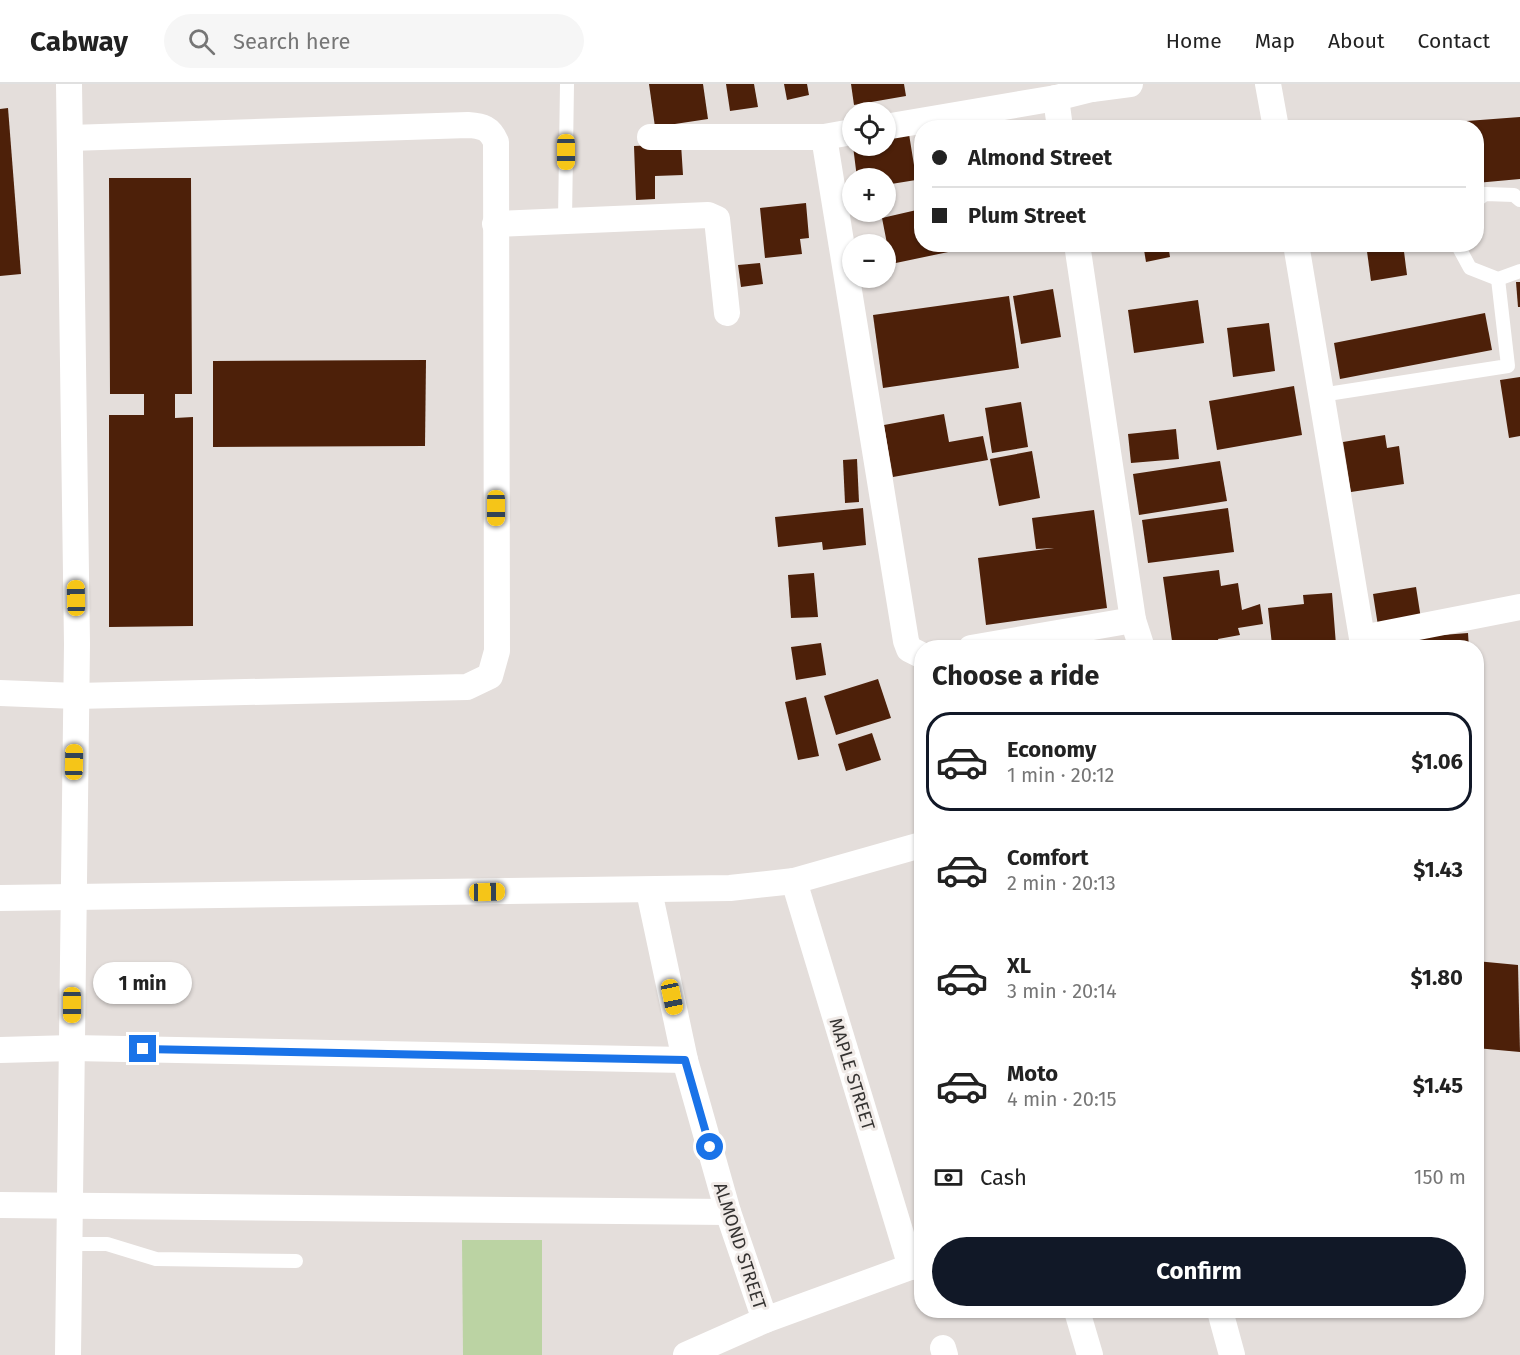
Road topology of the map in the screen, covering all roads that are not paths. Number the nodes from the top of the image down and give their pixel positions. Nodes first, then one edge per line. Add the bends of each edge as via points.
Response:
1 (69, 84) edge
2 (567, 84) edge
3 (1130, 84) edge
4 (1268, 84) edge
5 (1091, 86) edge
6 (1056, 98) junction
7 (926, 120) edge
8 (1059, 120) edge
9 (1275, 120) edge
10 (914, 122) edge
11 (896, 125) edge
12 (842, 134) edge
13 (650, 137) dead end
14 (824, 137) junction
15 (70, 138) junction
16 (1484, 195) edge
17 (1520, 200) edge
18 (565, 220) junction
19 (495, 224) junction
20 (1078, 252) edge
21 (1297, 252) edge
22 (1461, 252) edge
23 (1520, 271) edge
24 (1498, 279) junction
25 (727, 313) dead end
26 (1321, 395) junction
27 (1520, 607) edge
28 (1132, 620) junction
29 (1017, 640) edge
30 (1139, 640) edge
31 (1362, 640) edge
32 (1376, 640) edge
33 (914, 652) edge
34 (0, 693) edge
35 (76, 696) junction
36 (914, 847) edge
37 (794, 881) junction
38 (649, 891) junction
39 (72, 896) junction
40 (0, 898) edge
41 (72, 1048) junction
42 (0, 1050) edge
43 (685, 1060) junction
44 (71, 1203) junction
45 (0, 1205) edge
46 (728, 1212) junction
47 (71, 1244) junction
48 (914, 1259) edge
49 (296, 1261) dead end
50 (914, 1266) edge
51 (1079, 1318) edge
52 (1222, 1318) edge
53 (765, 1320) junction
54 (68, 1355) edge
55 (686, 1355) edge
56 (1089, 1355) edge
57 (1232, 1355) edge

1 - 15 street
2 - 18 lane
3 - 5 street
4 - 9 street
5 - 6 street
6 - 7 street
6 - 8 street
10 - 11 street
12 - 14 street
13 - 14 street
14 - 33 street via 906,641
15 - 19 street via 482,126 492,131 496,142
15 - 35 street
16 - 17 lane via 1514,195
18 - 19 street
18 - 25 street via 708,215 717,219
19 - 35 street via 497,651 490,676 467,687
20 - 28 street
21 - 26 street
22 - 24 lane via 1470,268
23 - 24 lane
24 - 26 lane via 1508,366
26 - 31 street
27 - 32 street
28 - 29 street
28 - 30 street
34 - 35 street
35 - 39 street
36 - 37 street
37 - 38 street
37 - 48 street, MAPLE STREET
38 - 39 street
38 - 43 street, ALMOND STREET
39 - 40 street
39 - 41 street
41 - 42 street
41 - 43 street
41 - 44 street
43 - 46 street, ALMOND STREET
44 - 45 street
44 - 46 street
44 - 47 street
46 - 53 street, ALMOND STREET
47 - 49 lane via 107,1244 156,1259
47 - 54 street
50 - 53 street
51 - 56 street
52 - 57 street
53 - 55 street

